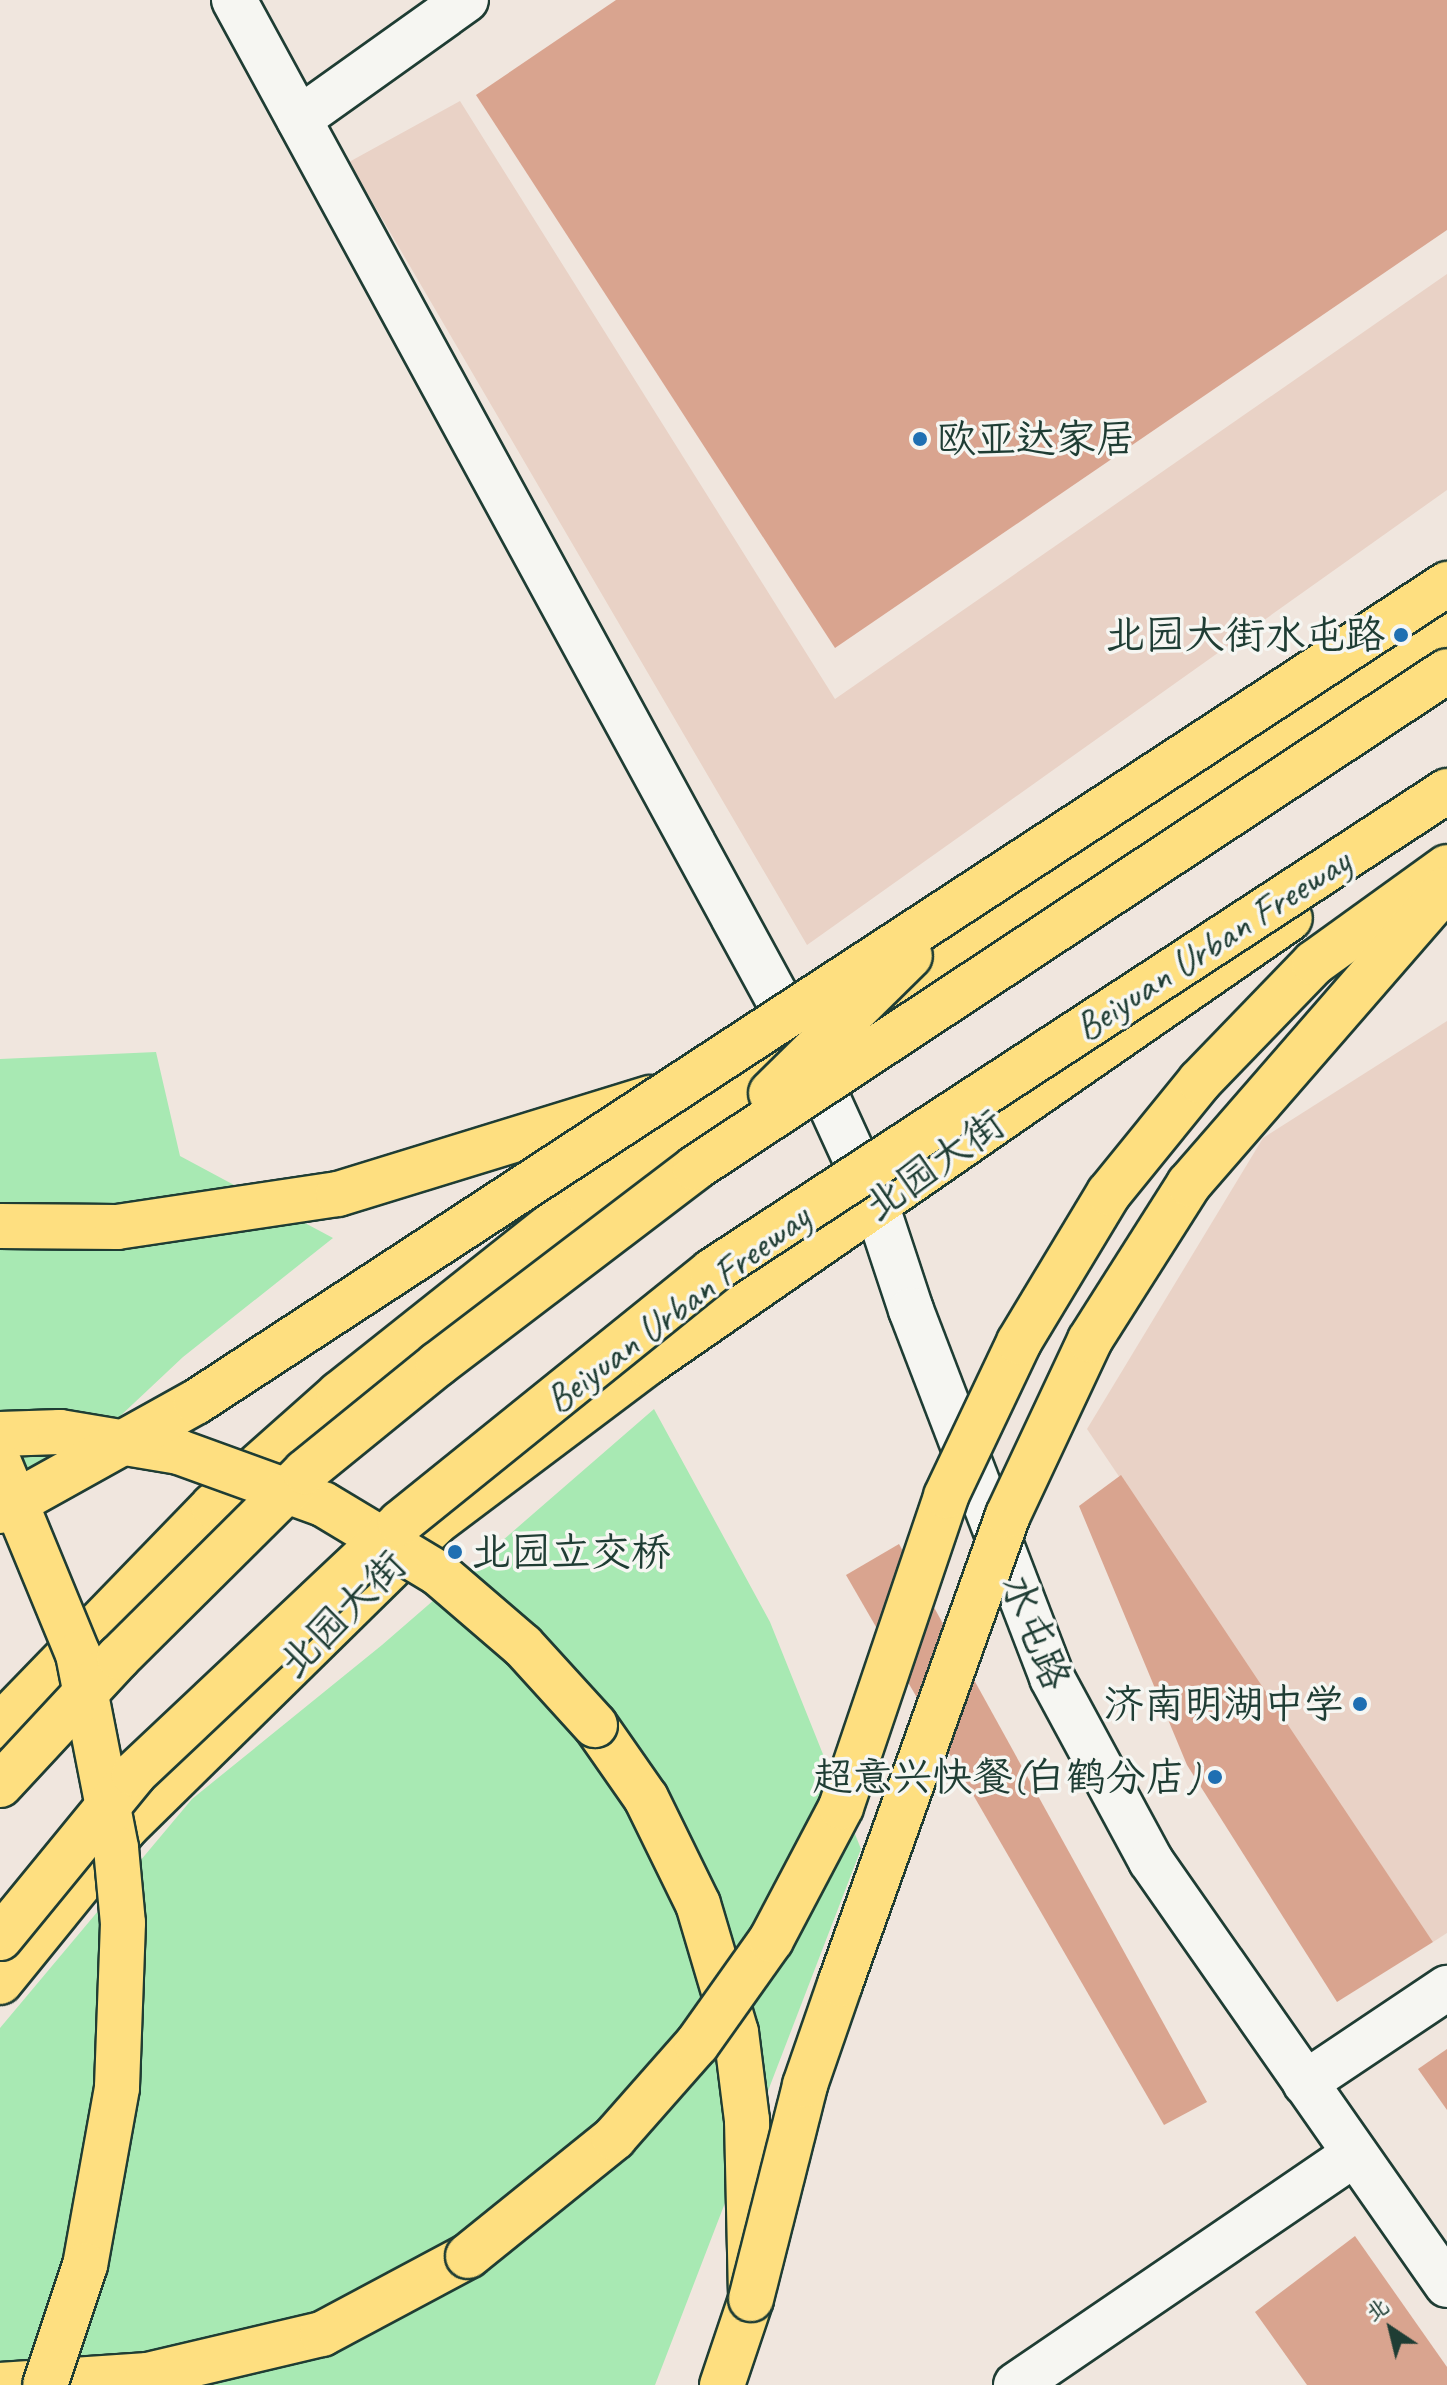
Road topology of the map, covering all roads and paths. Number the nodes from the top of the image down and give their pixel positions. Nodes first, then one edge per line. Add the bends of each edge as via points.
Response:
1 (234, 0) edge
2 (466, 0) edge
3 (299, 119) junction
4 (1447, 584) edge
5 (1447, 623) edge
6 (1447, 633) edge
7 (1447, 671) edge
8 (1253, 711) junction
9 (1447, 791) edge
10 (1447, 810) edge
11 (1447, 867) edge
12 (1447, 888) edge
13 (972, 896) junction
14 (804, 1047) junction
15 (657, 1096) junction
16 (695, 1168) junction
17 (876, 1204) junction
18 (0, 1226) edge
19 (0, 1434) edge
20 (0, 1465) edge
21 (0, 1511) edge
22 (0, 1726) edge
23 (0, 1785) edge
24 (0, 1938) edge
25 (0, 1982) edge
26 (1447, 1988) edge
27 (1305, 2083) junction
28 (1354, 2154) junction
29 (1447, 2285) edge
30 (751, 2299) junction
31 (0, 2385) edge
32 (45, 2385) edge
33 (722, 2385) edge
34 (1016, 2385) edge

1 - 3 street, 水屯路
2 - 3 street
3 - 14 street, 水屯路
4 - 8 main road, bridge
5 - 8 main road, bridge
6 - 14 main road
7 - 16 main road, bridge
8 - 13 main road, bridge
9 - 24 main road, Beiyuan Urban Freeway, bridge via 712,1271 389,1534 134,1774
10 - 17 main road, 北园大街
11 - 31 main road, bridge via 1314,963 1200,1081 1109,1193 1019,1342 946,1496 841,1807 815,1863 771,1940 697,2044 614,2138 468,2256 322,2334 148,2375
12 - 30 main road, bridge via 1189,1184 1090,1340 1008,1515 840,1984 805,2085
13 - 15 main road, bridge
13 - 16 main road, bridge
14 - 17 street, 水屯路
14 - 22 main road via 588,1196 339,1394 213,1506
15 - 18 main road via 338,1194 117,1227
15 - 21 main road, bridge via 196,1402
16 - 23 main road, bridge via 305,1472 119,1657
17 - 25 main road, 北园大街 via 646,1364 435,1523 126,1827
17 - 27 street, 水屯路 via 911,1310 1052,1678 1151,1861
19 - 30 main road, bridge via 60,1432 179,1452 323,1504 438,1573 523,1646 595,1725 646,1798 698,1904 736,2032 747,2120
20 - 32 main road, bridge via 78,1654 116,1848 123,1923 117,2088 85,2265
26 - 27 street
27 - 28 street, 水屯路
28 - 29 street, 水屯路
28 - 34 street
30 - 33 main road

